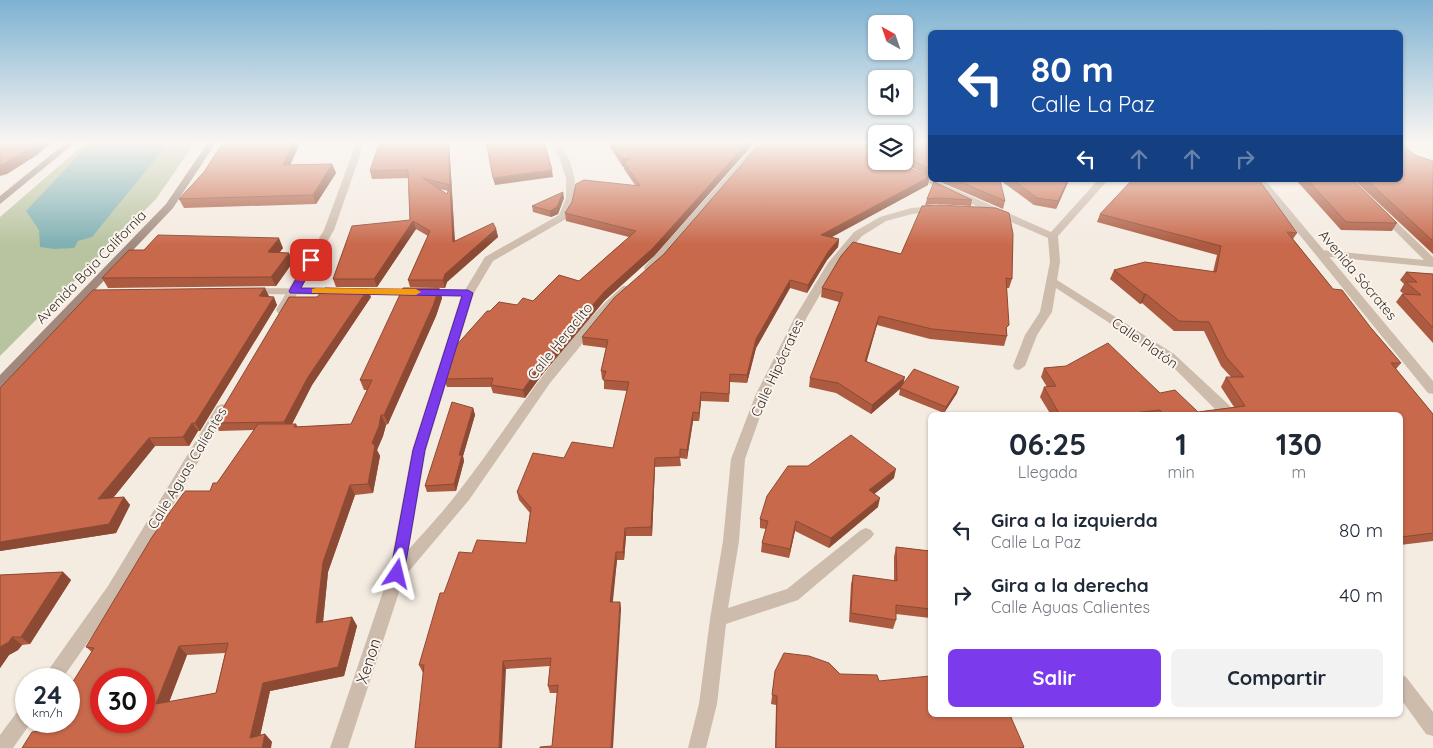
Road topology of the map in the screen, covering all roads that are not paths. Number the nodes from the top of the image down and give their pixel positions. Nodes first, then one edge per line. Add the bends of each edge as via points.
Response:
1 (31, 176) edge
2 (190, 176) edge
3 (348, 176) edge
4 (571, 176) edge
5 (732, 176) edge
6 (931, 182) edge
7 (952, 182) edge
8 (1100, 182) edge
9 (1262, 182) edge
10 (952, 192) junction
11 (0, 201) edge
12 (1376, 208) edge
13 (996, 212) junction
14 (1053, 236) junction
15 (1320, 253) junction
16 (1433, 263) edge
17 (1052, 281) junction
18 (235, 291) edge
19 (294, 291) junction
20 (87, 293) junction
21 (107, 293) edge
22 (468, 293) junction
23 (275, 322) edge
24 (1019, 366) dead end
25 (0, 383) edge
26 (1433, 390) edge
27 (232, 394) edge
28 (1226, 412) edge
29 (866, 534) dead end
30 (397, 574) junction
31 (718, 619) junction
32 (59, 668) edge
33 (1403, 687) edge
34 (1433, 727) edge
35 (15, 730) edge
36 (2, 748) edge
37 (339, 748) edge
38 (696, 748) edge

1 - 11 main road
2 - 20 main road, Avenida Baja California via 170,206
3 - 19 street via 329,230
4 - 22 street via 570,205 563,217 489,259
5 - 30 street, Calle Heraclito via 659,259 610,302 546,380 464,496
6 - 10 street
7 - 10 street
8 - 14 street
9 - 15 street, Avenida Sócrates
10 - 13 street
12 - 16 street
13 - 14 street
13 - 31 street, Calle Hipócrates via 911,211 884,219 858,234 833,263 800,316 762,394 738,459 731,541
14 - 17 street via 1055,262
15 - 16 street
15 - 26 street, Avenida Sócrates
17 - 24 street via 1046,312 1031,335
17 - 28 street, Calle Platón via 1170,357
18 - 19 street
19 - 22 street
19 - 23 street
20 - 21 street
20 - 25 main road, Avenida Baja California
22 - 30 street via 419,450
27 - 32 street, Calle Aguas Calientes via 114,591
29 - 31 street via 792,595
30 - 37 street, Xenon
31 - 38 street, Calle Hipócrates via 708,704
33 - 34 street
35 - 36 street

